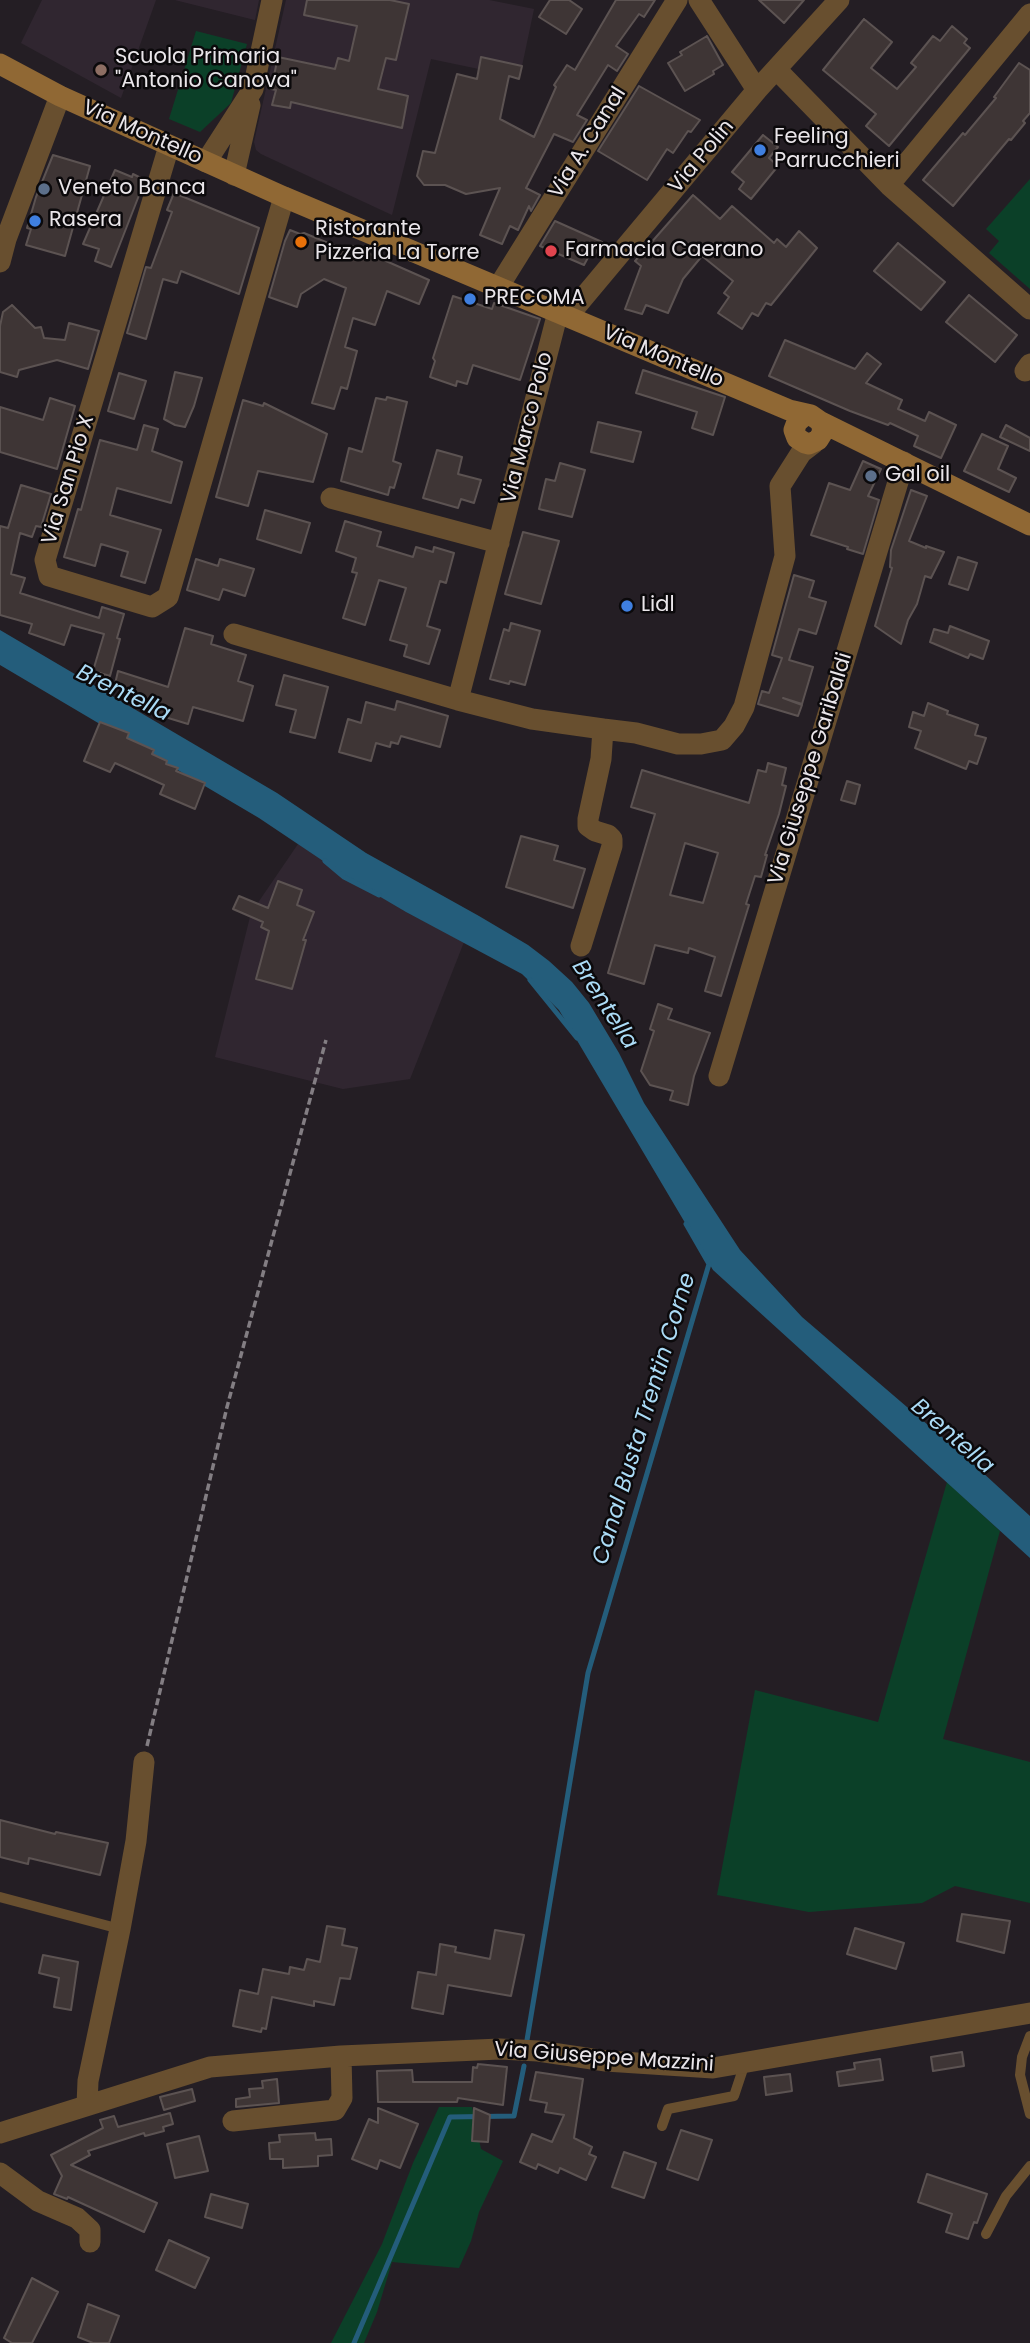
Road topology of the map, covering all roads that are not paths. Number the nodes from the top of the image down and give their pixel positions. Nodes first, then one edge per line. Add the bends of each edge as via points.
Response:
1 (272, 0) edge
2 (677, 0) edge
3 (699, 0) edge
4 (839, 0) edge
5 (1030, 14) edge
6 (0, 64) edge
7 (777, 70) junction
8 (253, 89) junction
9 (757, 90) junction
10 (60, 96) junction
11 (169, 146) junction
12 (206, 162) junction
13 (234, 175) junction
14 (888, 185) junction
15 (284, 197) junction
16 (3, 238) edge
17 (0, 262) edge
18 (499, 286) junction
19 (1030, 309) edge
20 (563, 314) junction
21 (809, 429) junction
22 (904, 462) junction
23 (331, 499) dead end
24 (1030, 525) edge
25 (499, 543) junction
26 (234, 634) dead end
27 (458, 700) junction
28 (604, 729) junction
29 (581, 946) dead end
30 (719, 1076) dead end
31 (144, 1762) road end
32 (0, 1896) edge
33 (120, 1929) junction
34 (1030, 2013) edge
35 (1030, 2036) edge
36 (341, 2056) junction
37 (745, 2063) junction
38 (87, 2105) junction
39 (1030, 2115) edge
40 (233, 2121) dead end
41 (662, 2126) dead end
42 (0, 2133) edge
43 (1030, 2166) edge
44 (0, 2173) edge
45 (986, 2234) dead end
46 (90, 2242) dead end

1 - 8 street
2 - 18 street, Via A. Canal
3 - 9 street
4 - 7 street, Via Polin
5 - 14 street
6 - 10 main road, Via Montello
7 - 9 street, Via Polin
7 - 14 street
8 - 12 street
8 - 13 street
9 - 20 street, Via Polin
10 - 11 main road, Via Montello
10 - 16 street
11 - 12 main road, Via Montello
11 - 15 street, Via San Pio X via 45,560 49,576 152,607 168,597
12 - 13 main road, Via Montello
13 - 15 main road, Via Montello
14 - 19 street
15 - 18 main road, Via Montello
16 - 17 street
18 - 20 main road, Via Montello
20 - 21 main road, Via Montello
20 - 25 street, Via Marco Polo
21 - 22 main road, Via Montello
21 - 28 street via 780,486 785,556 744,707 734,726 722,740 701,744 678,744
22 - 24 main road, Via Montello
22 - 30 street, Via Giuseppe Garibaldi
23 - 25 street
25 - 27 street, Via Marco Polo
26 - 27 street
27 - 28 street via 532,719
28 - 29 street via 587,819 588,826 612,839
31 - 33 street
32 - 33 lane
33 - 38 street
34 - 37 street, Via Giuseppe Mazzini
35 - 39 lane via 1020,2075
36 - 37 street, Via Giuseppe Mazzini via 500,2049 713,2068
36 - 38 street, Via Giuseppe Mazzini via 210,2067
36 - 40 street via 342,2098 335,2110
37 - 41 lane via 734,2096 668,2109
38 - 42 street, Via Giuseppe Mazzini
43 - 45 lane via 1006,2196
44 - 46 street via 38,2201 77,2218 90,2230

